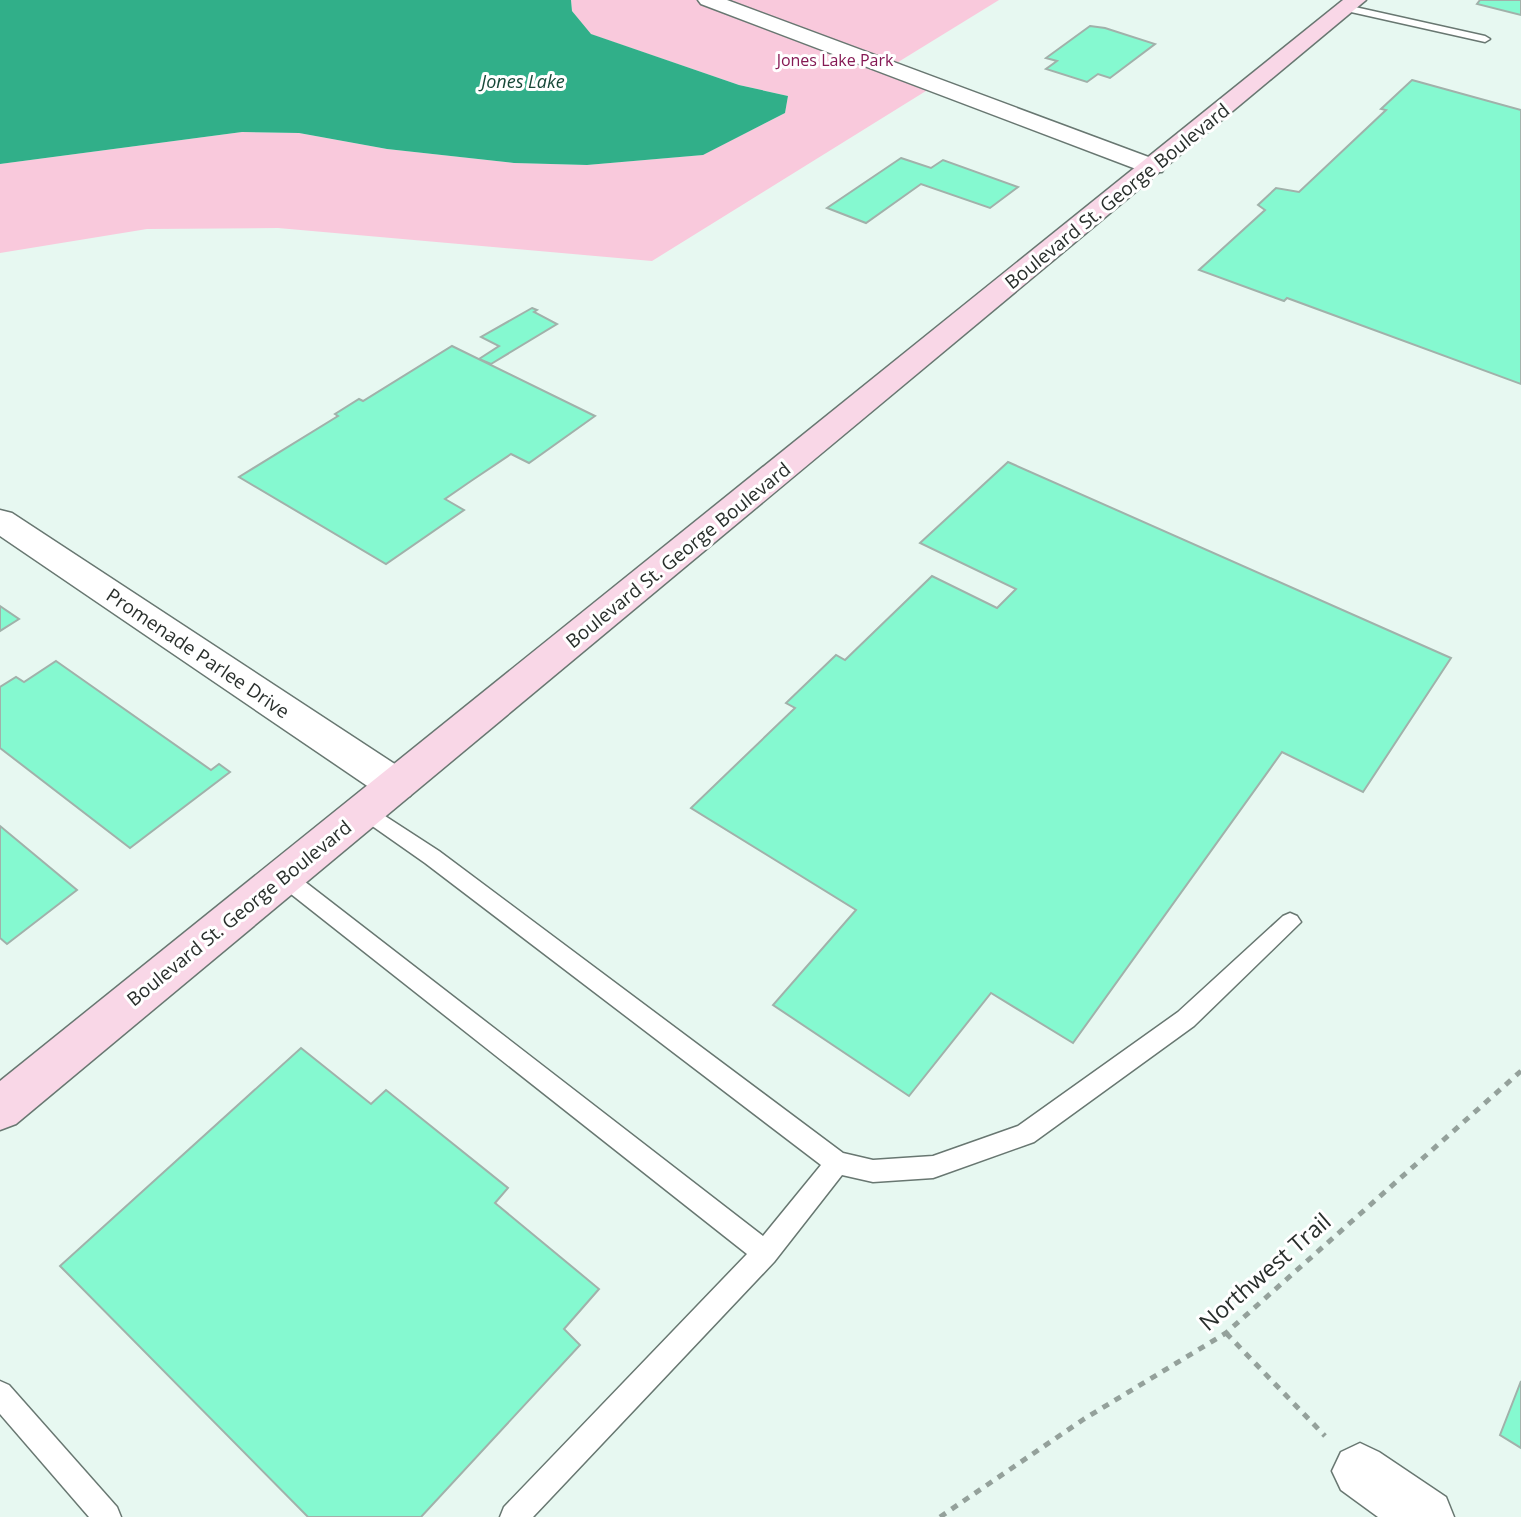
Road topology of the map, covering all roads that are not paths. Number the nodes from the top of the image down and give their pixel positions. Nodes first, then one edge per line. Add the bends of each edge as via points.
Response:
1 (708, 0) edge
2 (1351, 4) edge
3 (1485, 39) dead end
4 (1153, 167) junction
5 (0, 521) edge
6 (396, 785) junction
7 (365, 811) junction
8 (284, 877) junction
9 (1290, 922) dead end
10 (0, 1109) edge
11 (837, 1163) junction
12 (765, 1253) junction
13 (0, 1394) edge
14 (1360, 1471) road end
15 (107, 1517) edge
16 (514, 1517) edge
17 (1426, 1517) edge

1 - 4 street
2 - 3 lane
2 - 4 main road, Boulevard St. George Boulevard
4 - 6 main road, Boulevard St. George Boulevard
5 - 6 street, Promenade Parlee Drive
6 - 7 main road, Boulevard St. George Boulevard
7 - 8 main road, Boulevard St. George Boulevard
7 - 11 lane
8 - 10 main road, Boulevard St. George Boulevard
8 - 12 lane
9 - 11 lane via 1186,1019 1026,1134 933,1167 873,1171
11 - 12 lane
12 - 16 lane
13 - 15 lane
14 - 17 street

